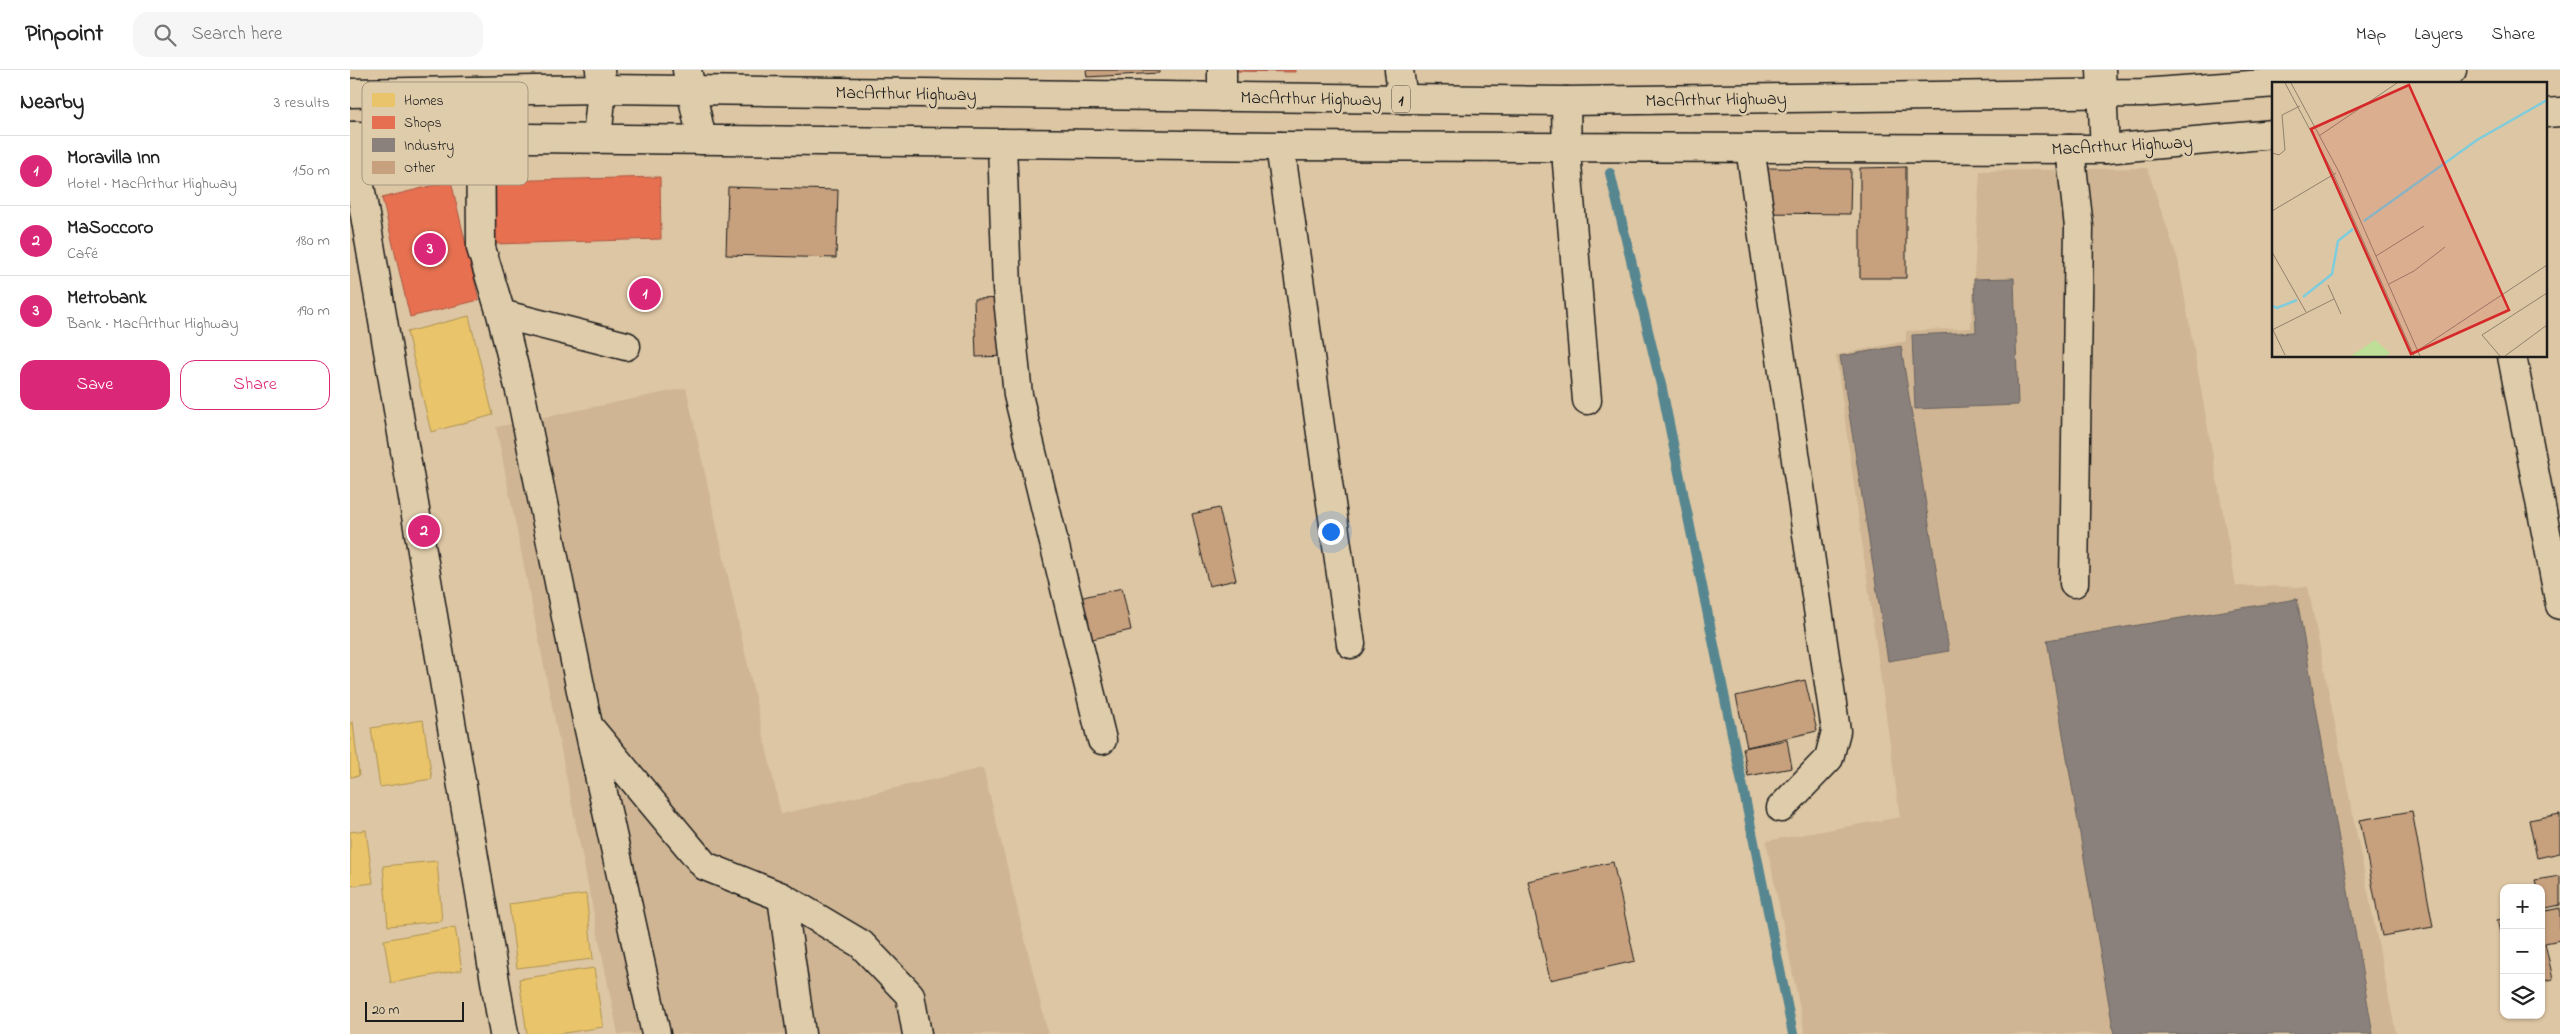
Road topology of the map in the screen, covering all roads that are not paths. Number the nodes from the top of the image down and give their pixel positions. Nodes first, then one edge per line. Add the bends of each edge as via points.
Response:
1 (1222, 70) edge
2 (1400, 70) edge
3 (2448, 70) edge
4 (2452, 70) edge
5 (2334, 78) edge
6 (601, 80) edge
7 (690, 80) edge
8 (2102, 82) edge
9 (2283, 82) edge
10 (2272, 83) edge
11 (528, 87) edge
12 (1222, 97) junction
13 (1403, 99) junction
14 (1566, 102) junction
15 (2272, 134) edge
16 (353, 136) edge
17 (528, 138) edge
18 (598, 139) junction
19 (702, 140) junction
20 (1002, 143) junction
21 (1280, 146) junction
22 (1566, 148) junction
23 (1750, 148) junction
24 (2070, 149) junction
25 (2105, 149) junction
26 (480, 185) edge
27 (502, 314) junction
28 (626, 346) dead end
29 (2512, 358) edge
30 (1587, 400) dead end
31 (2074, 583) dead end
32 (2560, 605) edge
33 (1351, 644) dead end
34 (588, 725) junction
35 (1102, 740) dead end
36 (1781, 808) dead end
37 (782, 897) junction
38 (504, 1034) edge
39 (656, 1034) edge
40 (801, 1034) edge
41 (917, 1034) edge

1 - 12 main road
2 - 13 main road
3 - 4 main road, MacArthur Highway / 1
3 - 5 main road, MacArthur Highway / 1
5 - 9 main road, MacArthur Highway / 1
6 - 7 main road, MacArthur Highway / 1
6 - 11 main road, MacArthur Highway / 1
6 - 18 main road
7 - 12 main road, MacArthur Highway / 1
7 - 19 main road
8 - 10 main road, MacArthur Highway / 1 via 2142,93
8 - 14 main road, MacArthur Highway / 1
8 - 25 main road
12 - 13 main road, MacArthur Highway / 1
13 - 14 main road, MacArthur Highway / 1
14 - 22 main road
15 - 25 main road, MacArthur Highway
16 - 38 main road
17 - 18 main road, MacArthur Highway
18 - 19 main road, MacArthur Highway
19 - 20 main road, MacArthur Highway
20 - 21 main road, MacArthur Highway
20 - 35 main road via 1007,289 1018,395
21 - 22 main road, MacArthur Highway
21 - 33 main road
22 - 23 main road, MacArthur Highway
22 - 30 main road
23 - 24 main road, MacArthur Highway
23 - 36 main road via 1836,731 1829,758
24 - 25 main road, MacArthur Highway
24 - 31 main road via 2080,227
26 - 27 main road via 481,248
27 - 28 main road
27 - 34 main road
29 - 32 main road
34 - 37 main road via 705,866
34 - 39 main road
37 - 40 main road
37 - 41 main road via 861,944 910,995

